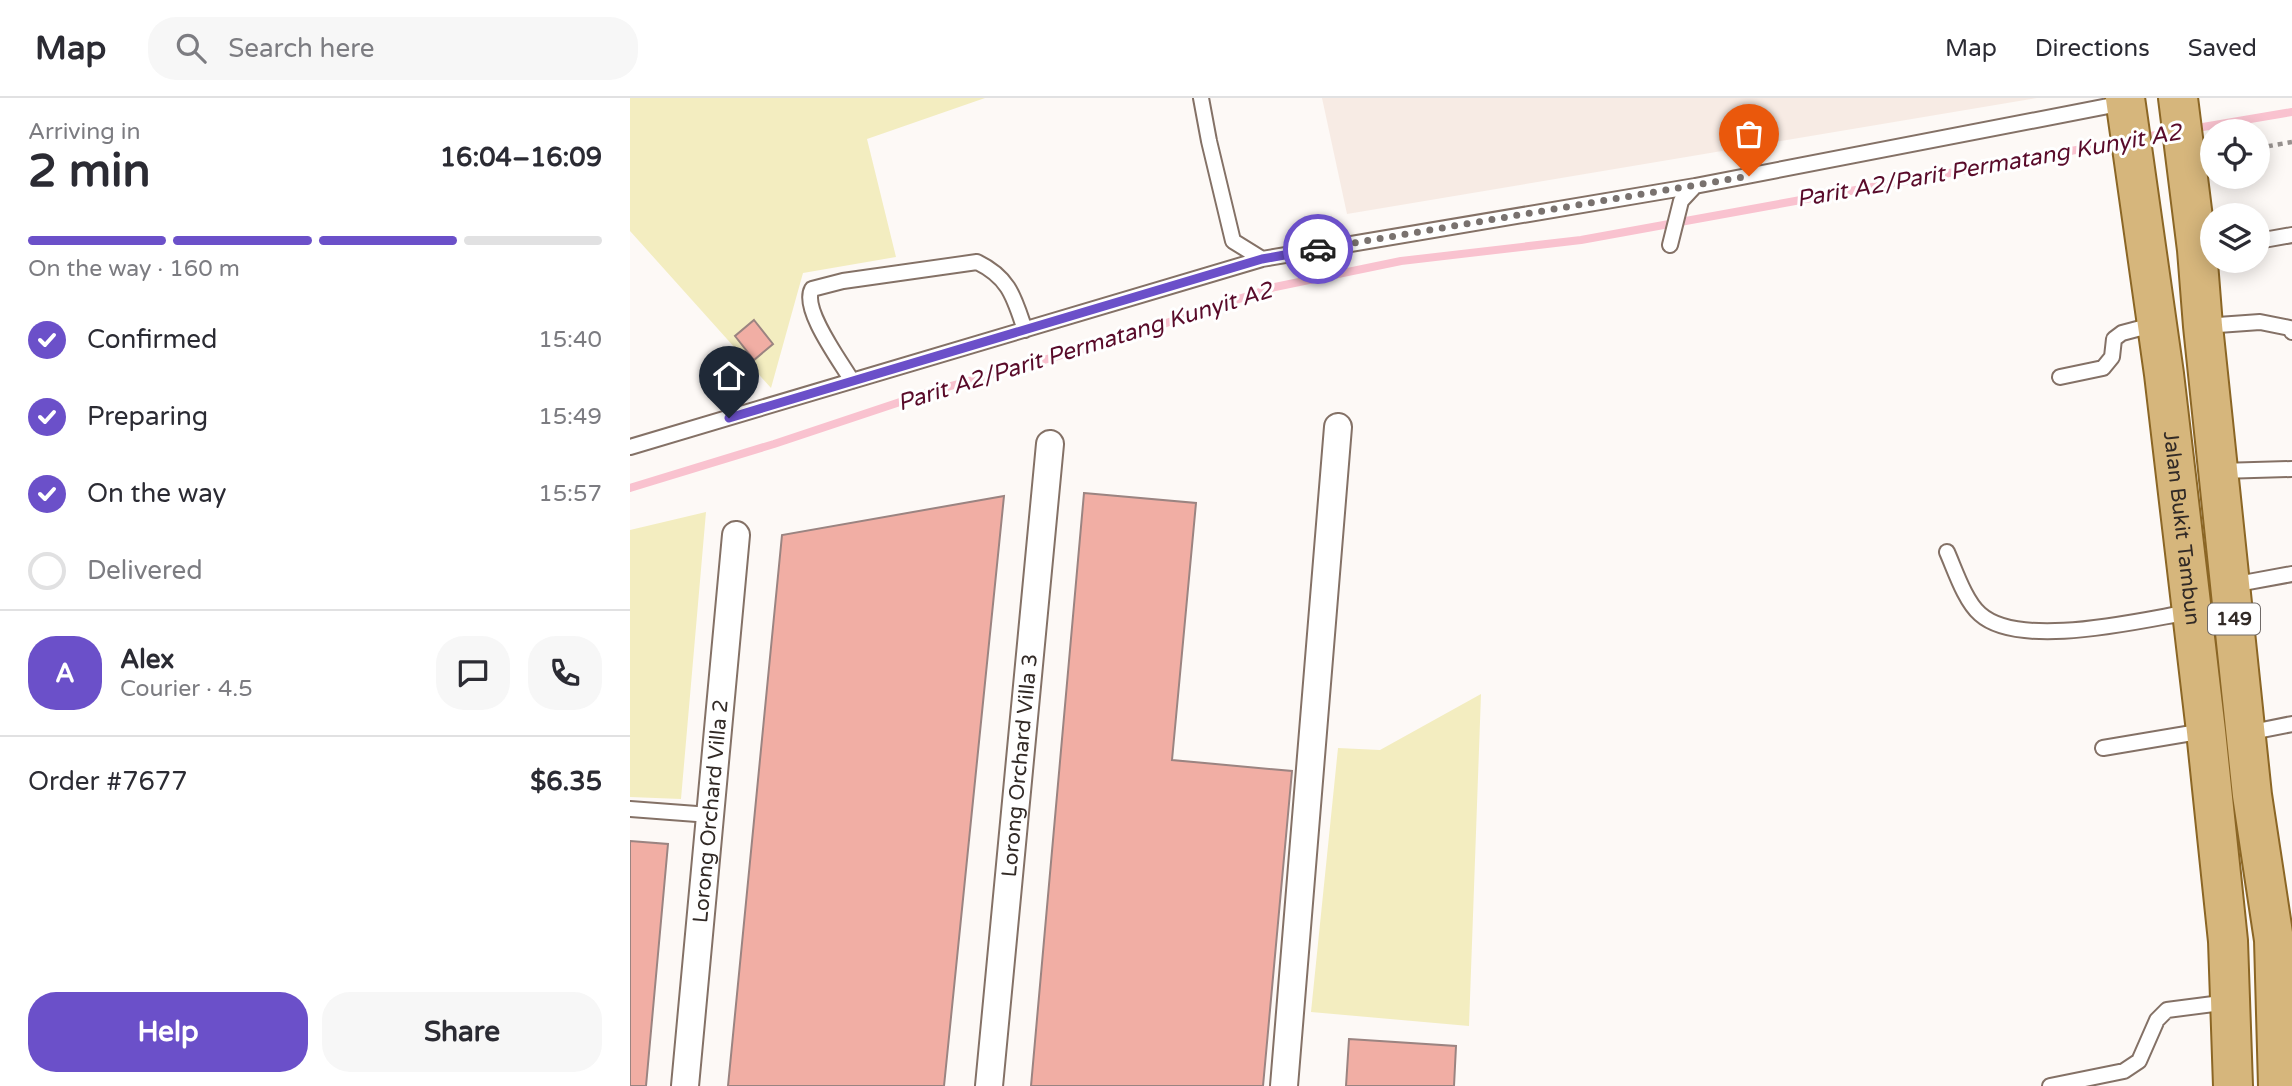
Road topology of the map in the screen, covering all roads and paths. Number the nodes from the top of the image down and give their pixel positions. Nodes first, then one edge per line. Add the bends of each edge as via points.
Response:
1 (1201, 98) edge
2 (2178, 98) edge
3 (2126, 103) edge
4 (2292, 142) edge
5 (2270, 146) edge
6 (1695, 186) junction
7 (2200, 227) edge
8 (2292, 236) edge
9 (2270, 239) edge
10 (1670, 245) dead end
11 (1262, 259) junction
12 (2204, 273) edge
13 (2157, 324) junction
14 (2203, 326) junction
15 (1025, 330) junction
16 (2292, 332) edge
17 (2060, 377) dead end
18 (852, 381) junction
19 (1338, 427) dead end
20 (1050, 444) dead end
21 (630, 447) edge
22 (2292, 469) edge
23 (2218, 471) junction
24 (736, 535) dead end
25 (1947, 552) dead end
26 (2292, 574) edge
27 (2230, 586) junction
28 (2192, 611) junction
29 (2292, 723) edge
30 (2206, 731) junction
31 (2246, 734) junction
32 (2103, 748) dead end
33 (630, 809) edge
34 (710, 816) junction
35 (2283, 937) edge
36 (2230, 1002) junction
37 (2227, 1085) edge
38 (685, 1086) edge
39 (989, 1086) edge
40 (1284, 1086) edge
41 (2050, 1086) edge
42 (2278, 1086) edge

1 - 11 lane via 1233,241
2 - 7 main road, Jalan Bukit Tambun / 149
3 - 6 lane
3 - 13 main road, Jalan Bukit Tambun / 149
4 - 5 path
6 - 10 lane via 1681,201
6 - 11 lane
8 - 9 lane
11 - 15 lane
12 - 14 main road, Jalan Bukit Tambun / 149
13 - 17 lane via 2114,339 2112,356 2104,368
13 - 28 main road, Jalan Bukit Tambun / 149
14 - 16 lane via 2260,322
14 - 23 main road, Jalan Bukit Tambun / 149
15 - 18 lane
15 - 18 lane via 1013,295 996,271 977,262 812,289 811,313
18 - 21 lane
19 - 40 street
20 - 39 street, Lorong Orchard Villa 3
22 - 23 lane
23 - 27 main road, Jalan Bukit Tambun / 149
24 - 34 street, Lorong Orchard Villa 2
25 - 28 lane via 1980,614 2004,626 2051,632 2085,630
26 - 27 lane
27 - 31 main road, Jalan Bukit Tambun / 149
28 - 30 main road, Jalan Bukit Tambun / 149
29 - 31 lane
30 - 32 lane
30 - 36 main road, Jalan Bukit Tambun / 149
31 - 35 main road, Jalan Bukit Tambun / 149 via 2252,795
33 - 34 lane
34 - 38 street, Lorong Orchard Villa 2
35 - 42 main road, Jalan Bukit Tambun / 149
36 - 37 main road, Jalan Bukit Tambun / 149
36 - 41 lane via 2167,1010 2157,1020 2139,1061 2124,1071

